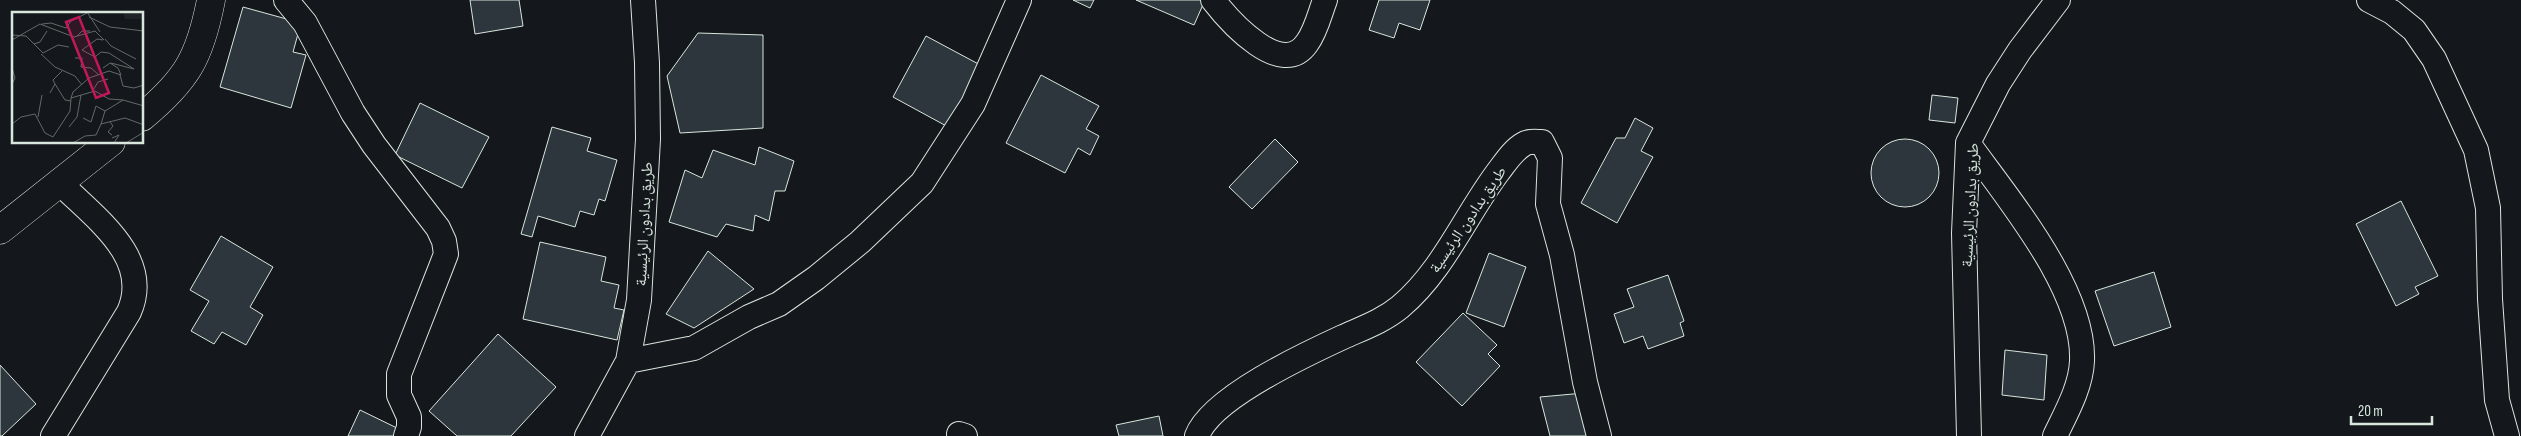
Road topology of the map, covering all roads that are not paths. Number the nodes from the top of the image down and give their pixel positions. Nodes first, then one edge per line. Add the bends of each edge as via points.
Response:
1 (211, 0) edge
2 (286, 0) edge
3 (643, 0) edge
4 (1019, 0) edge
5 (1213, 0) edge
6 (1325, 0) edge
7 (2058, 0) edge
8 (2369, 0) edge
9 (144, 115) edge
10 (1968, 143) junction
11 (109, 144) edge
12 (61, 184) junction
13 (0, 230) edge
14 (628, 361) junction
15 (53, 436) edge
16 (406, 436) edge
17 (587, 436) edge
18 (1197, 436) edge
19 (1599, 436) edge
20 (1969, 436) edge
21 (2055, 436) edge
22 (2507, 436) edge

1 - 9 main road via 197,54 163,100
2 - 16 street via 305,23 353,113 427,212 444,241 446,254 442,267 400,374 399,395 409,417
3 - 14 street, طريق بدادون الرئيسية via 648,63 648,138 639,300
4 - 14 street via 973,104 922,183 860,242 779,304 694,348
5 - 6 street via 1247,35 1279,56 1291,55 1308,42
7 - 10 street, طريق بدادون الرئيسية via 1998,84
8 - 22 street via 2392,12 2419,38 2434,59 2476,150 2488,208 2497,400
10 - 20 street, طريق بدادون الرئيسية via 1964,233
10 - 21 street via 2055,270 2072,306 2082,361 2076,392
11 - 12 main road
12 - 13 main road
12 - 15 street via 113,236 127,254 136,276 135,299 129,312
14 - 17 street, طريق بدادون الرئيسية
18 - 19 street, طريق بدادون الرئيسية via 1209,417 1251,385 1322,346 1382,320 1399,308 1434,268 1480,195 1510,158 1525,143 1542,142 1550,158 1548,204 1562,255 1585,382

